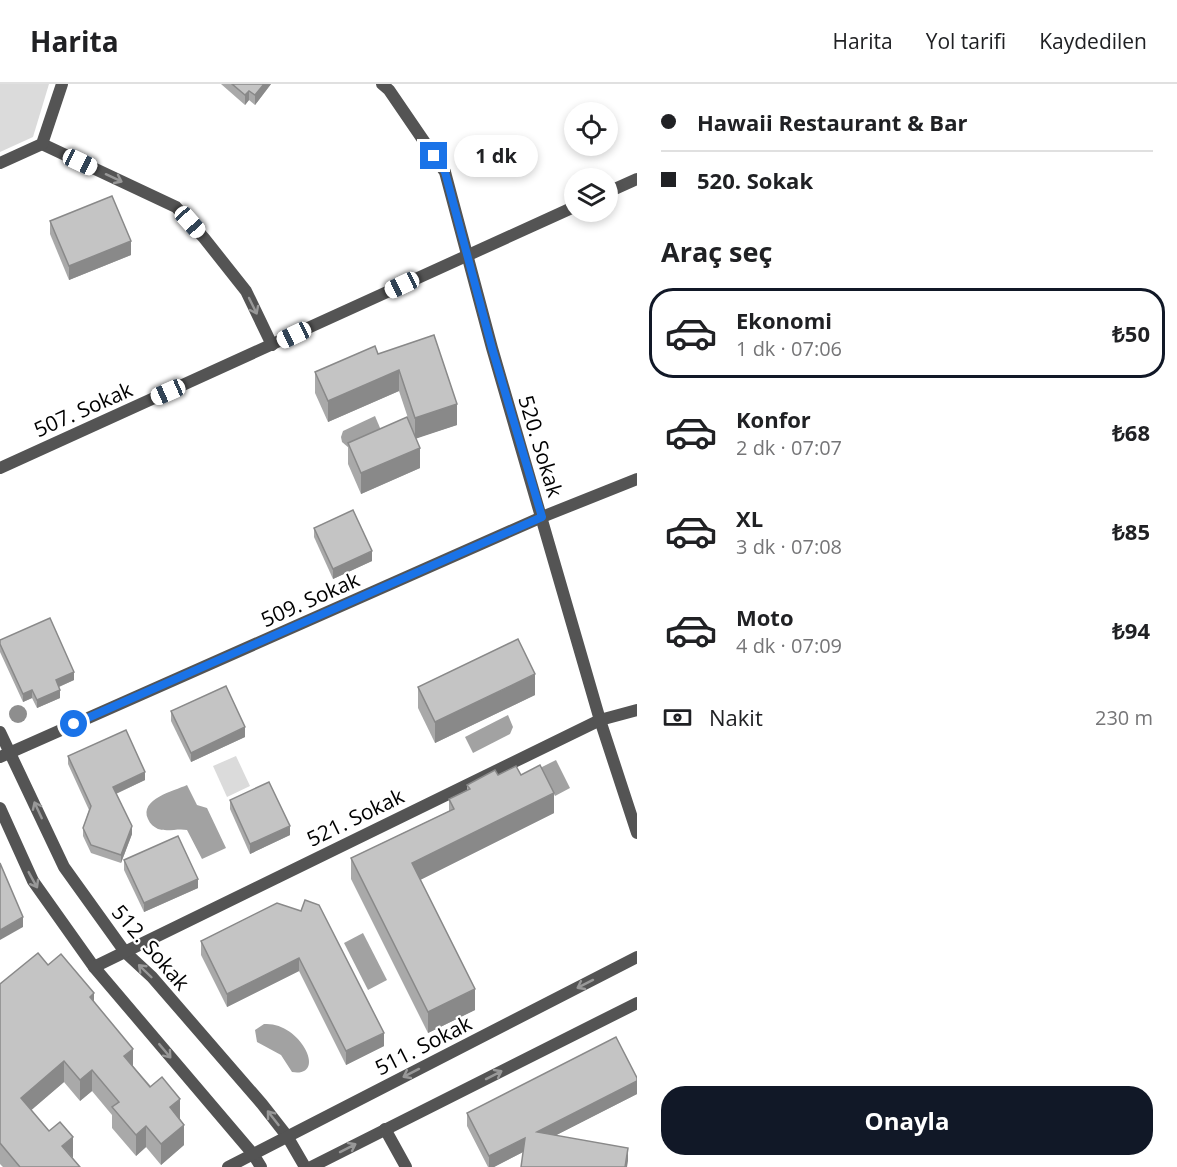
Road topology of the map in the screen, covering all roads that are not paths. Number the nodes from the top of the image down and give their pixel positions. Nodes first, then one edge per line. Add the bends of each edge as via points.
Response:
1 (62, 84) edge
2 (382, 84) edge
3 (42, 144) junction
4 (0, 163) edge
5 (637, 179) edge
6 (618, 188) edge
7 (564, 212) edge
8 (467, 256) junction
9 (272, 345) junction
10 (0, 468) edge
11 (637, 479) edge
12 (542, 517) junction
13 (637, 710) edge
14 (600, 720) junction
15 (0, 732) edge
16 (5, 755) edge
17 (0, 808) edge
18 (637, 833) edge
19 (125, 952) junction
20 (637, 957) edge
21 (94, 967) junction
22 (637, 1003) edge
23 (386, 1130) junction
24 (287, 1136) junction
25 (253, 1154) junction
26 (228, 1167) edge
27 (261, 1167) edge
28 (305, 1167) edge
29 (311, 1167) edge
30 (405, 1167) edge

1 - 3 street
2 - 8 street, 520. Sokak via 445,172
3 - 4 street
3 -> 9 street via 176,207 246,291
5 - 6 street
7 - 8 street, 507. Sokak
8 - 9 street, 507. Sokak
8 - 12 street, 520. Sokak
9 - 10 street, 507. Sokak
11 - 12 street, 509. Sokak
12 - 14 street, 520. Sokak
12 - 16 street, 509. Sokak
13 - 14 street, 521. Sokak
14 - 18 street, 520. Sokak
14 - 19 street, 521. Sokak
15 - 16 street, 512. Sokak
19 -> 16 street, 512. Sokak via 64,867
17 -> 21 street via 33,881
19 - 21 street, 521. Sokak
24 -> 19 street, 512. Sokak via 172,1000
20 -> 24 street, 511. Sokak
21 -> 25 street
23 -> 22 street
29 -> 23 street
23 - 30 street
24 - 25 street, 511. Sokak
24 - 28 street, 512. Sokak
25 - 26 street, 511. Sokak
25 - 27 street

